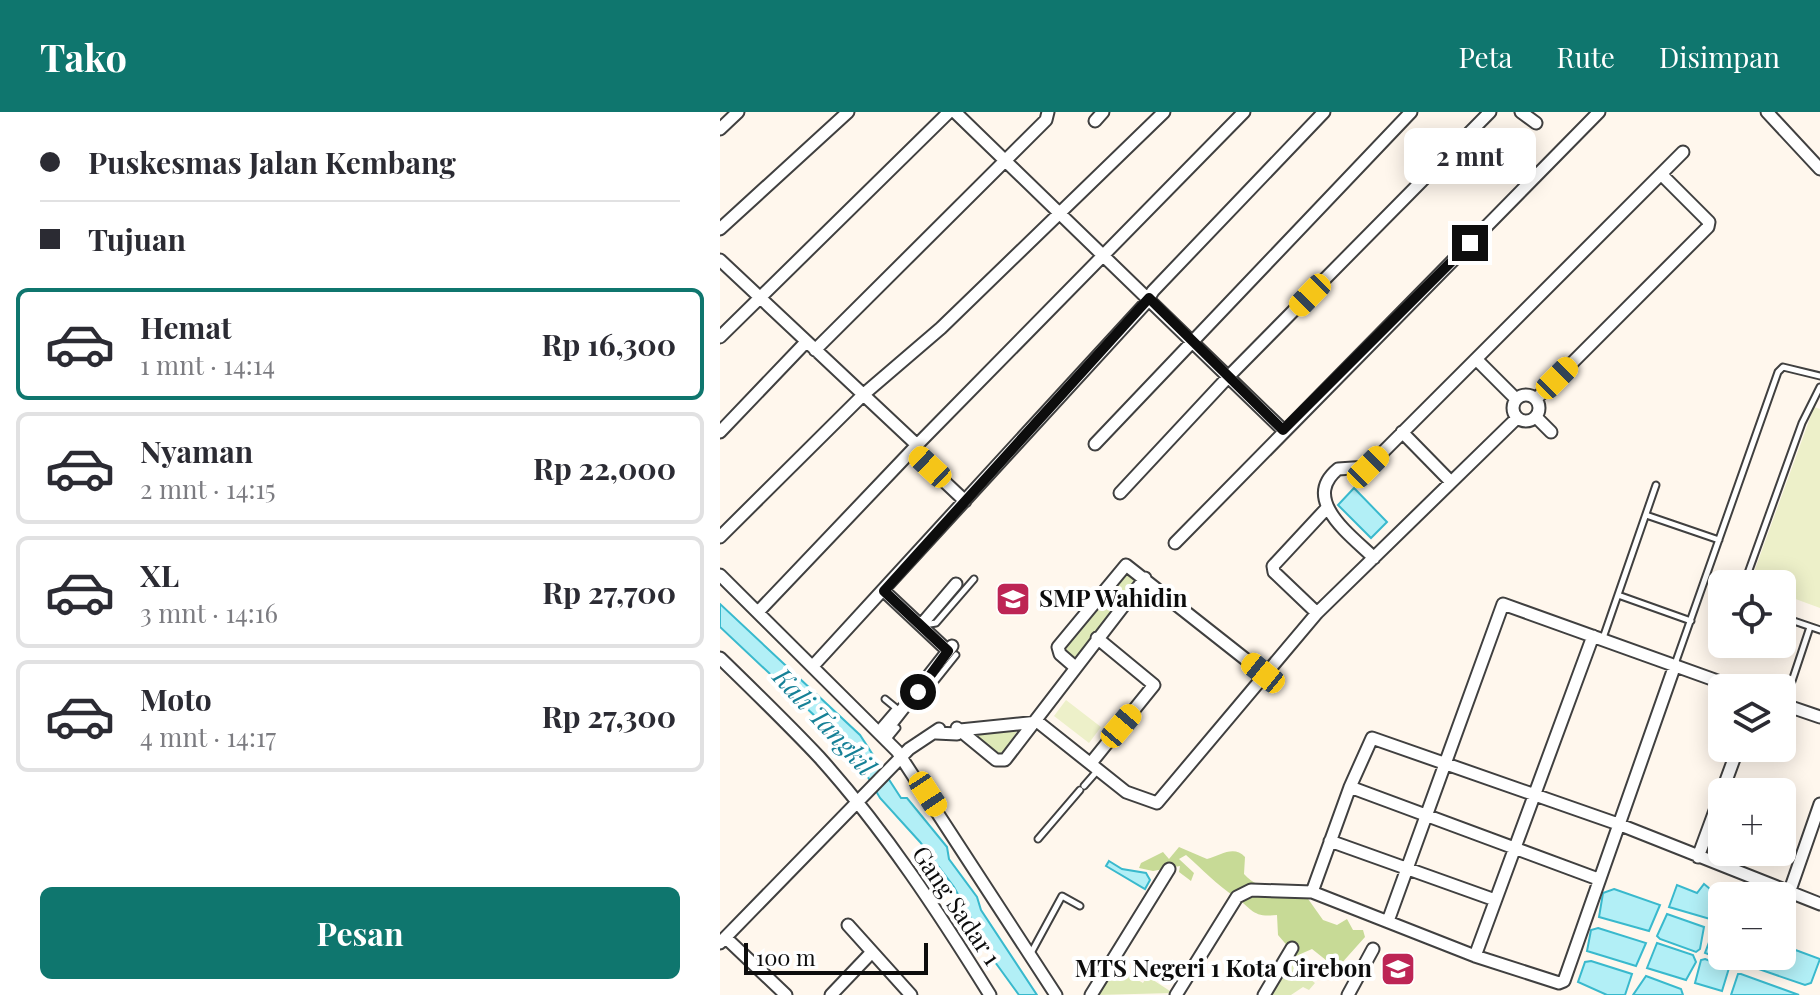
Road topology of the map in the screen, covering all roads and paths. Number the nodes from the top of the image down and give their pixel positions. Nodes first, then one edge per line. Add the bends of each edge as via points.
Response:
1 (738, 112) edge
2 (848, 112) edge
3 (952, 112) edge
4 (1048, 112) edge
5 (1244, 112) edge
6 (1324, 112) edge
7 (1411, 112) edge
8 (1490, 112) edge
9 (1521, 112) edge
10 (1599, 112) edge
11 (1767, 112) edge
12 (1161, 113) edge
13 (1536, 123) dead end
14 (720, 129) edge
15 (1683, 152) dead end
16 (1005, 161) junction
17 (1820, 169) edge
18 (1661, 174) junction
19 (1059, 213) junction
20 (720, 229) edge
21 (1105, 257) junction
22 (720, 260) edge
23 (760, 298) junction
24 (1149, 298) junction
25 (720, 337) edge
26 (1193, 342) junction
27 (811, 346) junction
28 (1476, 359) junction
29 (1229, 376) junction
30 (1820, 376) edge
31 (1820, 387) edge
32 (864, 394) junction
33 (1516, 399) junction
34 (1536, 399) junction
35 (1536, 417) junction
36 (1517, 418) junction
37 (1283, 430) junction
38 (720, 432) edge
39 (1402, 432) junction
40 (1551, 432) dead end
41 (1095, 444) dead end
42 (914, 448) junction
43 (1451, 482) junction
44 (1656, 485) dead end
45 (1120, 493) dead end
46 (965, 501) junction
47 (1326, 509) junction
48 (1646, 515) junction
49 (720, 537) edge
50 (1719, 540) junction
51 (1175, 543) dead end
52 (1374, 558) junction
53 (1749, 570) edge
54 (720, 575) edge
55 (1145, 578) junction
56 (974, 579) dead end
57 (959, 588) joint
58 (884, 591) junction
59 (1618, 595) junction
60 (758, 612) junction
61 (1317, 613) junction
62 (1691, 621) junction
63 (1796, 622) edge
64 (921, 625) junction
65 (1810, 627) junction
66 (1820, 630) edge
67 (1598, 637) junction
68 (1097, 638) junction
69 (952, 651) junction
70 (720, 658) edge
71 (1675, 665) junction
72 (813, 666) junction
73 (1075, 667) junction
74 (1263, 673) junction
75 (1794, 674) edge
76 (1708, 677) edge
77 (885, 699) dead end
78 (920, 700) dead end
79 (1796, 709) edge
80 (1820, 717) edge
81 (1038, 722) junction
82 (897, 728) dead end
83 (950, 730) junction
84 (883, 734) junction
85 (901, 758) junction
86 (1733, 762) edge
87 (1447, 763) junction
88 (1095, 766) junction
89 (1350, 787) junction
90 (1535, 795) junction
91 (861, 800) junction
92 (1820, 804) edge
93 (1427, 816) junction
94 (1618, 824) junction
95 (1038, 839) dead end
96 (1330, 841) junction
97 (1515, 848) junction
98 (1698, 857) junction
99 (1409, 868) junction
100 (1169, 869) dead end
101 (1598, 879) junction
102 (1761, 882) edge
103 (1793, 882) edge
104 (1312, 892) junction
105 (1796, 895) edge
106 (1495, 900) junction
107 (1820, 904) edge
108 (1080, 906) dead end
109 (1388, 921) junction
110 (848, 925) dead end
111 (723, 940) edge
112 (1292, 948) dead end
113 (1373, 949) dead end
114 (872, 952) junction
115 (1030, 954) junction
116 (1475, 956) junction
117 (786, 995) edge
118 (831, 995) edge
119 (911, 995) edge
120 (990, 995) edge
121 (1056, 995) edge
122 (1091, 995) edge
123 (1176, 995) edge
124 (1264, 995) edge
125 (1348, 995) edge

1 - 14 street
2 - 20 street
3 - 16 street
3 - 23 street
4 - 16 street
5 - 21 street
6 - 24 street
7 - 26 street
8 - 29 street
9 - 13 street
10 - 37 street
11 - 17 street
12 - 19 street
15 - 18 street
16 - 19 street
16 - 27 street
18 - 28 street
18 - 34 street via 1710,225
19 - 21 street
19 - 32 street via 941,328
21 - 24 street
21 - 42 street
22 - 23 street
23 - 25 street
23 - 27 street
24 - 26 street
24 - 46 street
26 - 29 street
26 - 41 street
27 - 32 street
27 - 38 street
28 - 33 street
28 - 39 street
29 - 37 street
29 - 45 street
30 - 50 lane via 1794,367 1778,372
31 - 53 lane
32 - 42 street
32 - 49 street
33 - 34 street
33 - 36 street via 1512,407
34 - 35 street
35 - 36 street
35 - 40 street
36 - 43 street
37 - 51 street
39 - 43 street
39 - 47 street via 1368,467 1345,467 1332,474 1324,487
42 - 46 street
42 - 60 street
43 - 52 street
44 - 48 lane
46 - 58 street
47 - 52 street
47 - 61 street via 1273,566
48 - 50 lane
48 - 59 lane
50 - 62 lane
52 - 61 street
54 - 60 street
55 - 68 street
55 - 73 street via 1123,566 1058,647
55 - 74 street
56 - 57 lane
57 - 64 street
58 - 64 street
58 - 72 street
59 - 62 lane
59 - 67 lane
60 - 72 street
61 - 74 street
62 - 71 lane
63 - 65 lane
64 - 69 street
65 - 66 lane
65 - 75 lane
67 - 71 street
67 - 87 street via 1503,604
67 - 90 street
68 - 73 street
68 - 88 street via 1154,685
69 - 78 lane
69 - 84 street
70 - 91 street, Gang Sadar 1
71 - 76 street
71 - 94 street
72 - 84 street
73 - 81 street via 1038,713
74 - 88 street via 1157,803 1126,792
77 - 84 lane via 896,708
79 - 80 street
81 - 83 street
81 - 83 street via 1002,762
81 - 88 street
82 - 84 lane
83 - 85 street
84 - 85 street
85 - 91 street
85 - 115 street
86 - 98 street
87 - 89 street via 1372,738
87 - 90 street
87 - 93 street
88 - 95 lane
89 - 93 street
89 - 96 street
90 - 94 street
90 - 97 street
91 - 111 street
91 - 120 street, Gang Sadar 1
92 - 103 street
93 - 97 street
93 - 99 street
94 - 98 street
94 - 101 street
96 - 99 street
96 - 104 street
97 - 101 street
97 - 106 street
98 - 102 street
99 - 106 street
99 - 109 street
100 - 122 street
101 - 116 street via 1564,981
104 - 109 street
104 - 123 street via 1251,890 1237,897
105 - 107 street
106 - 116 street
108 - 115 lane via 1062,896
109 - 116 street
110 - 114 street
111 - 117 street
112 - 124 street
113 - 125 street
114 - 118 street
114 - 119 street
115 - 121 street

